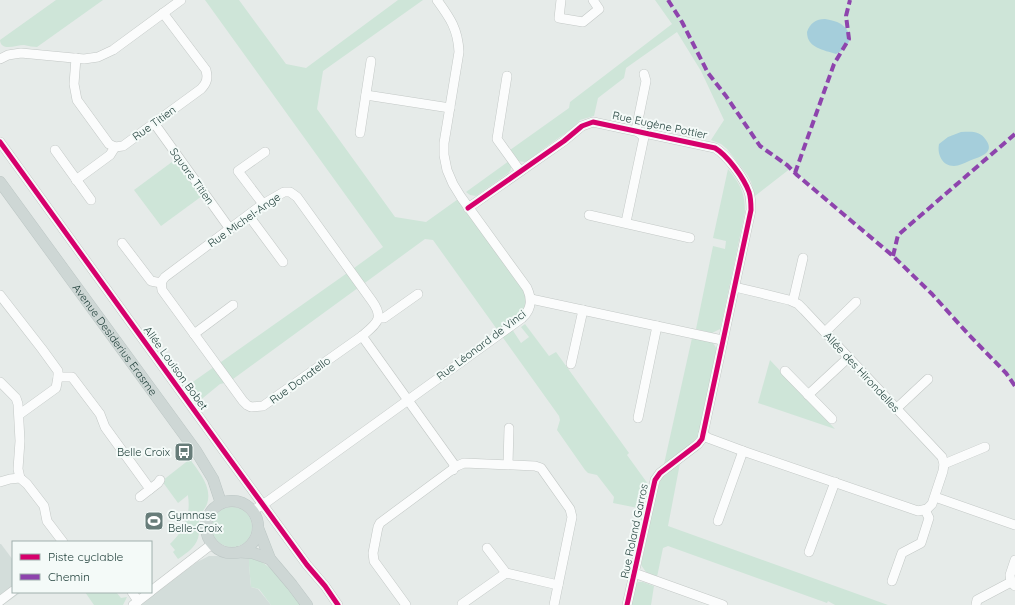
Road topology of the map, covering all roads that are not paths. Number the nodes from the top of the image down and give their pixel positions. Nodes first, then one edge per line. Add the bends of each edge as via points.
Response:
1 (181, 0) edge
2 (437, 0) edge
3 (561, 0) edge
4 (593, 0) edge
5 (163, 13) junction
6 (76, 58) junction
7 (0, 59) edge
8 (371, 61) dead end
9 (644, 74) dead end
10 (507, 76) dead end
11 (366, 94) junction
12 (450, 108) junction
13 (154, 123) junction
14 (636, 130) junction
15 (360, 133) dead end
16 (0, 142) edge
17 (115, 147) junction
18 (55, 150) dead end
19 (265, 152) dead end
20 (520, 171) junction
21 (76, 180) junction
22 (0, 182) edge
23 (91, 200) dead end
24 (263, 204) junction
25 (468, 208) junction
26 (589, 215) dead end
27 (248, 216) junction
28 (626, 222) junction
29 (230, 229) junction
30 (690, 238) dead end
31 (122, 243) dead end
32 (803, 258) dead end
33 (283, 262) dead end
34 (161, 283) junction
35 (735, 287) junction
36 (418, 294) dead end
37 (0, 295) edge
38 (531, 299) junction
39 (793, 301) junction
40 (856, 302) dead end
41 (233, 305) dead end
42 (583, 310) junction
43 (379, 318) junction
44 (657, 326) junction
45 (825, 332) junction
46 (194, 334) junction
47 (362, 336) junction
48 (722, 340) junction
49 (849, 357) junction
50 (572, 364) dead end
51 (785, 371) dead end
52 (58, 377) junction
53 (928, 379) dead end
54 (0, 382) edge
55 (808, 394) junction
56 (407, 400) junction
57 (896, 408) junction
58 (20, 414) junction
59 (638, 418) dead end
60 (832, 419) dead end
61 (509, 428) dead end
62 (703, 434) junction
63 (985, 447) dead end
64 (743, 451) junction
65 (508, 464) junction
66 (944, 464) junction
67 (453, 470) junction
68 (20, 478) junction
69 (160, 480) dead end
70 (0, 482) edge
71 (835, 482) junction
72 (150, 488) junction
73 (140, 497) dead end
74 (935, 497) junction
75 (221, 503) junction
76 (264, 504) junction
77 (925, 510) junction
78 (252, 511) junction
79 (718, 520) dead end
80 (1015, 526) edge
81 (258, 528) junction
82 (62, 541) edge
83 (212, 544) junction
84 (487, 548) dead end
85 (239, 552) junction
86 (809, 552) dead end
87 (270, 560) junction
88 (1015, 560) edge
89 (506, 573) junction
90 (634, 573) junction
91 (892, 581) dead end
92 (558, 584) junction
93 (1013, 584) edge
94 (152, 590) edge
95 (12, 592) edge
96 (132, 593) edge
97 (149, 593) edge
98 (0, 601) edge
99 (136, 603) edge
100 (462, 604) dead end
101 (307, 605) edge
102 (338, 605) edge
103 (406, 605) edge
104 (554, 605) edge
105 (627, 605) edge
106 (723, 605) edge
107 (976, 605) edge

1 - 5 street
2 - 12 street, Rue Léonard de Vinci via 453,24 458,37 459,52
3 - 4 street via 559,18 583,22 598,9
5 - 6 street via 106,54 91,59
5 - 13 street, Rue Titien via 206,70 208,77 201,89
6 - 7 street via 21,53
6 - 17 street via 74,84 77,100 108,144
8 - 11 street
9 - 14 street via 646,81
10 - 20 street via 497,139
11 - 12 street
11 - 15 street
12 - 25 street, Rue Léonard de Vinci via 444,143 445,165 448,176
13 - 17 street, Rue Titien via 123,146
13 - 29 street, Square Titien
14 - 20 street, Rue Eugène Pottier via 597,122 589,123
14 - 28 street via 644,136
14 - 35 street, Rue Eugène Pottier via 714,148 745,182 750,197 750,210
16 - 76 street, Allée Louison Bobet
17 - 21 street via 110,155
18 - 21 street
19 - 24 street via 238,171
20 - 25 street, Rue Eugène Pottier
21 - 23 street
22 - 75 main road, Avenue Desiderius Erasme via 192,446 213,479
24 - 27 street, Rue Michel-Ange
24 - 43 street, Rue Michel-Ange via 284,192 290,192 297,197 372,301 378,310
25 - 38 street, Rue Léonard de Vinci via 527,288
26 - 28 street
27 - 29 street, Rue Michel-Ange
27 - 33 street
28 - 30 street
29 - 34 street, Rue Michel-Ange via 165,277
31 - 34 street via 151,281
32 - 39 street
34 - 46 street via 162,290
35 - 39 street, Allée des Hirondelles
35 - 48 street, Rue Eugène Pottier
36 - 43 street via 384,318
37 - 52 street via 42,348 58,371
38 - 42 street
38 - 56 street, Rue Léonard de Vinci via 522,318
39 - 45 street, Allée des Hirondelles
40 - 45 street
41 - 46 street
42 - 44 street
42 - 50 street
43 - 47 street
44 - 48 street
44 - 59 street
45 - 49 street, Allée des Hirondelles
46 - 47 street, Rue Donatello via 247,405 255,408 263,406
47 - 56 street
48 - 62 street, Rue Roland Garros
49 - 55 street
49 - 57 street, Allée des Hirondelles
51 - 55 street
52 - 58 street via 56,388
52 - 72 street via 72,377
53 - 57 street
54 - 58 street via 16,398
55 - 60 street
56 - 67 street via 453,462
56 - 76 street, Rue Léonard de Vinci
57 - 66 street, Allée des Hirondelles via 942,457
58 - 68 street
61 - 65 street
62 - 64 street
62 - 90 street, Rue Roland Garros via 700,442 660,473 655,480
63 - 66 street
64 - 71 street
64 - 79 street
65 - 67 street via 464,463
65 - 92 street via 541,468 570,509 572,517
66 - 74 street
67 - 103 street via 380,523 377,530 374,561
68 - 70 street
68 - 82 street via 44,506 47,521
69 - 72 street
71 - 77 street via 918,511
71 - 86 street
72 - 73 street
74 - 77 street via 931,506
74 - 80 street
75 - 78 main road via 238,502
75 - 83 main road via 206,521 208,537
76 - 78 street, Rue Léonard de Vinci
76 - 102 street, Allée Louison Bobet
77 - 91 street via 929,518 921,543 902,553
78 - 81 main road
81 - 85 main road via 252,543
81 - 87 main road
83 - 85 main road via 225,552
83 - 94 street
84 - 89 street
85 - 87 main road via 252,553
87 - 101 main road
88 - 93 street via 1010,575
89 - 92 street
89 - 100 street
90 - 105 street, Rue Roland Garros
90 - 106 street
92 - 104 street
93 - 107 street via 977,600
95 - 98 street
96 - 99 street
97 - 99 street

